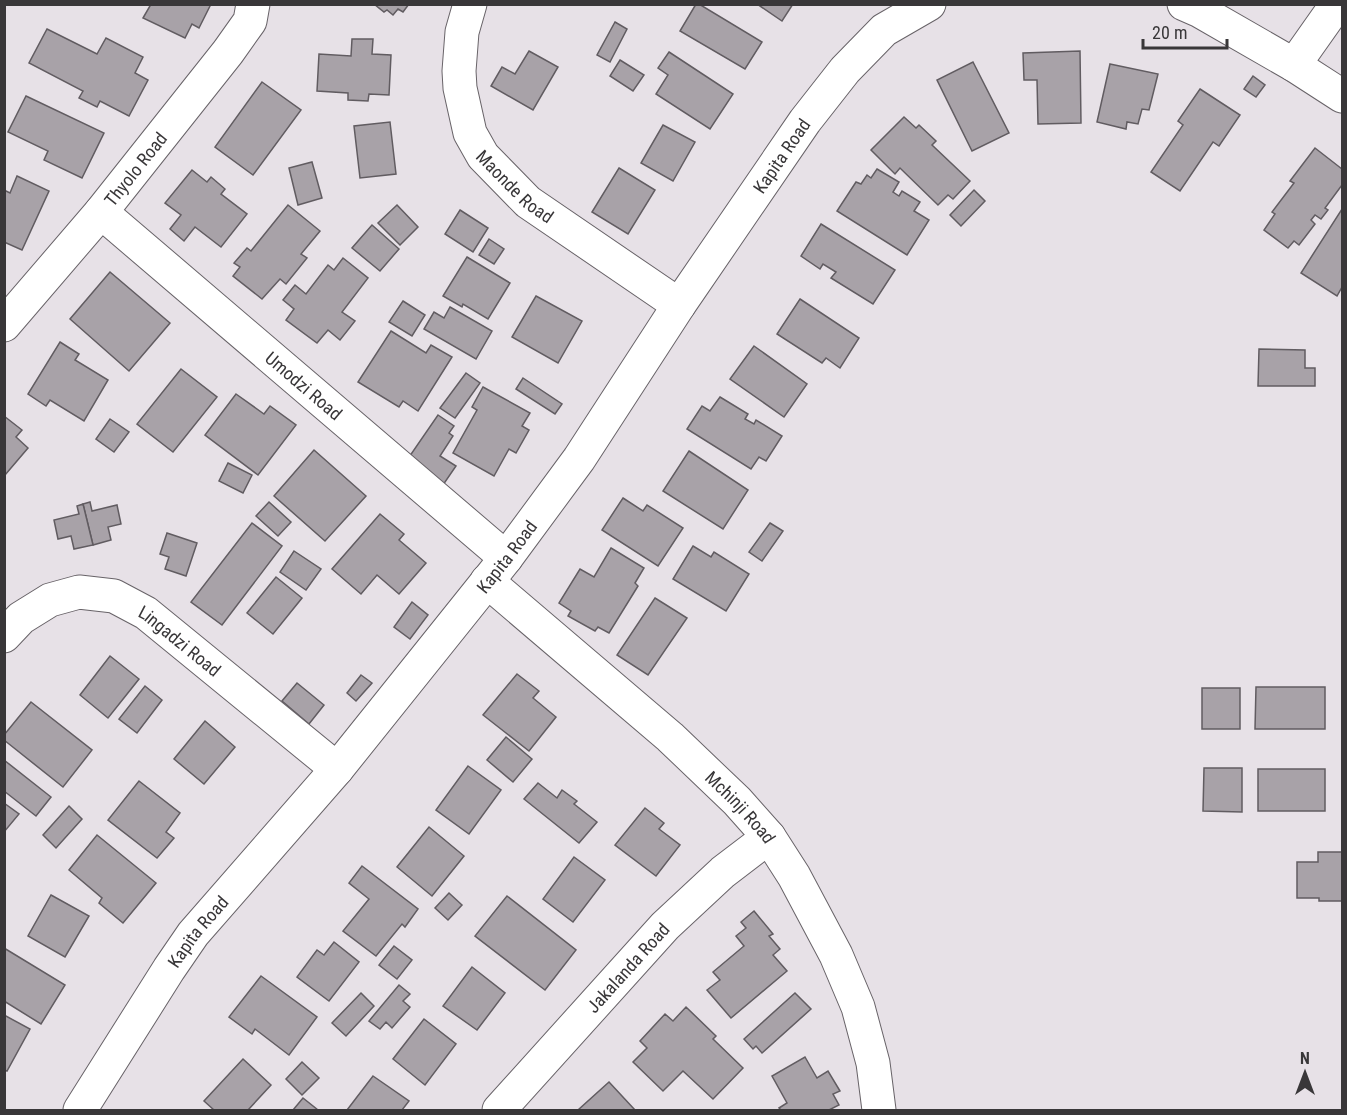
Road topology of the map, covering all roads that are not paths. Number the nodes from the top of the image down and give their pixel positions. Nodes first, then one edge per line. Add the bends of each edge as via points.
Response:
1 (253, 4) edge
2 (470, 4) edge
3 (929, 4) edge
4 (1184, 4) edge
5 (1338, 4) edge
6 (1294, 65) junction
7 (1342, 96) edge
8 (101, 213) junction
9 (679, 305) junction
10 (4, 325) edge
11 (497, 570) junction
12 (4, 636) edge
13 (337, 770) junction
14 (769, 837) junction
15 (80, 1110) edge
16 (499, 1110) edge
17 (879, 1110) edge

1 - 8 street, Thyolo Road via 245,28
2 - 9 street, Maonde Road via 462,32 460,88 470,132 483,156 528,202
3 - 9 street, Kapita Road via 884,30 845,70 805,121
4 - 6 street
5 - 6 street
6 - 7 street
8 - 10 street, Thyolo Road
8 - 11 street, Umodzi Road
9 - 11 street, Kapita Road via 579,459
11 - 13 street, Kapita Road
11 - 14 street, Mchinji Road via 737,801
12 - 13 street, Lingadzi Road via 21,618 50,600 79,592 114,596 146,613
13 - 15 street, Kapita Road via 193,934
14 - 16 street, Jakalanda Road via 723,872 665,926
14 - 17 street, Mchinji Road via 795,876 858,1007 873,1063

